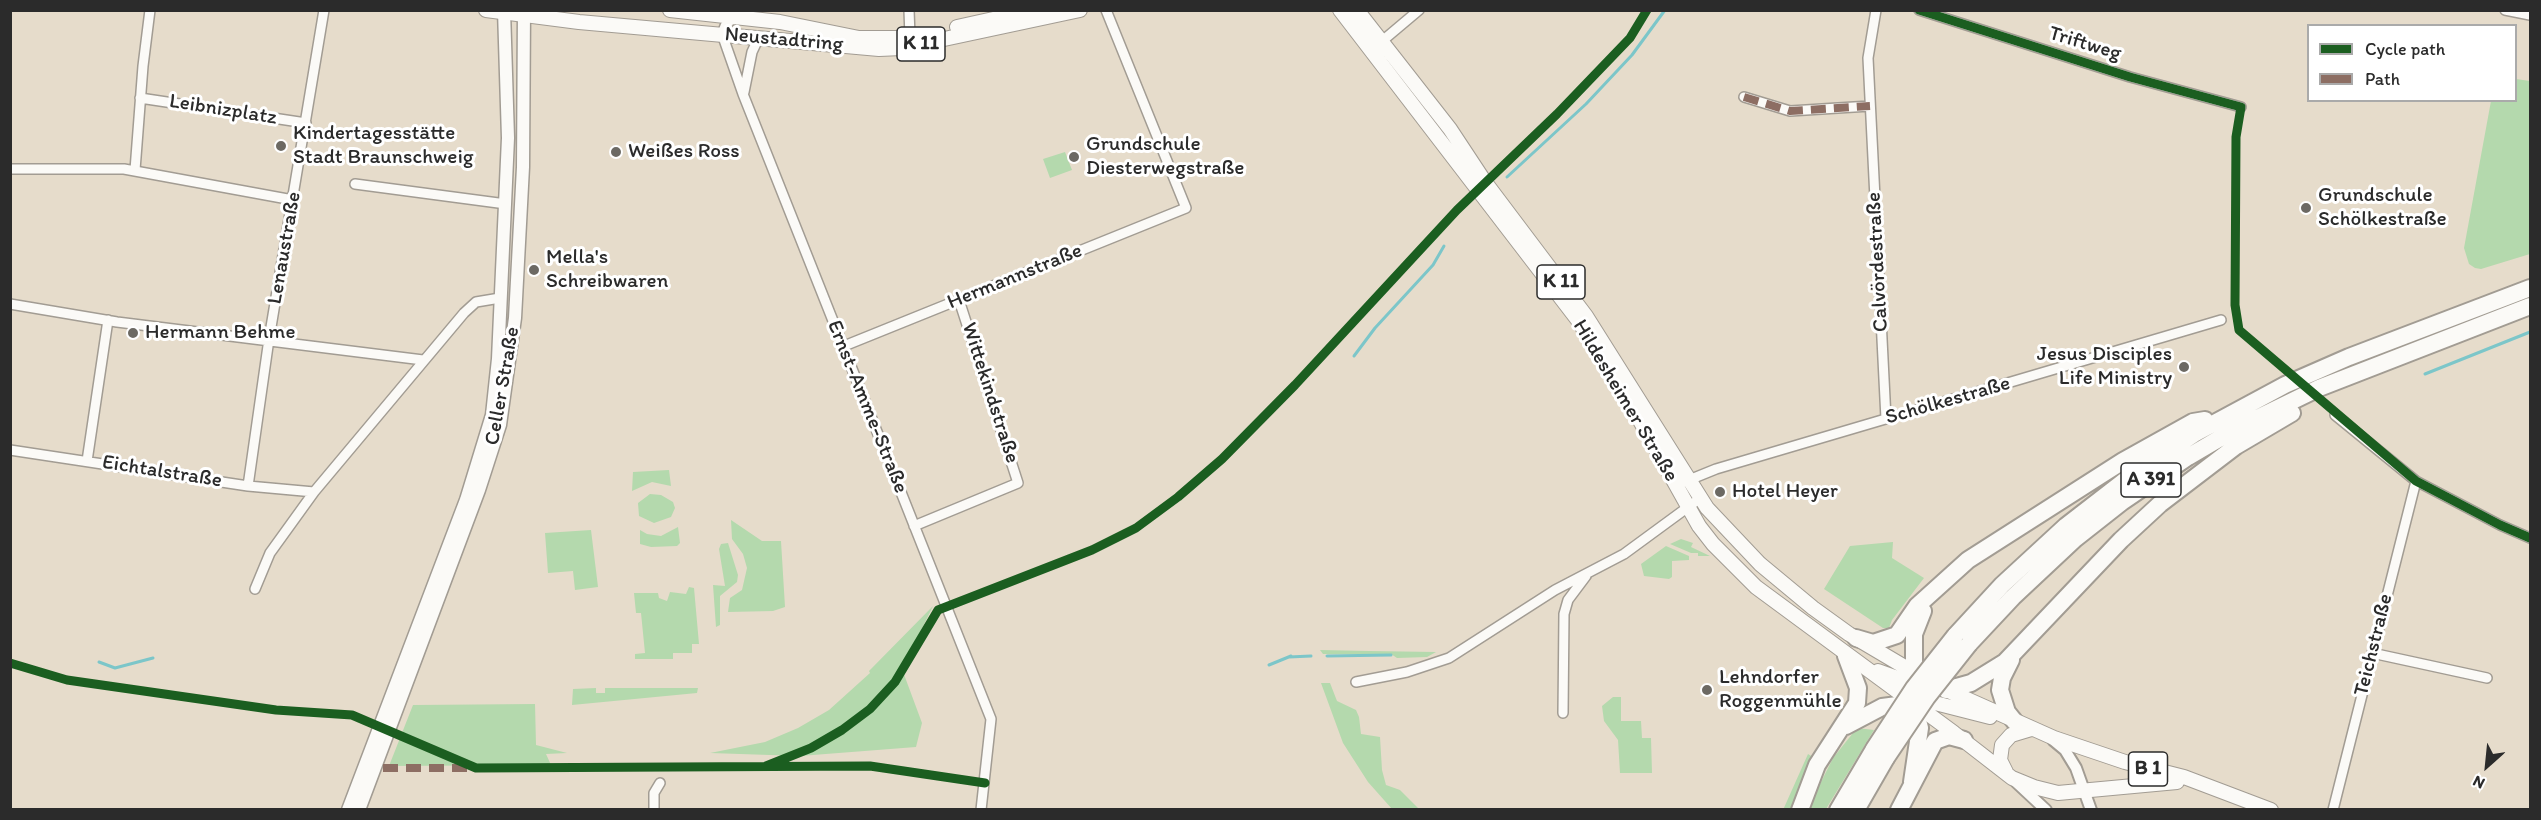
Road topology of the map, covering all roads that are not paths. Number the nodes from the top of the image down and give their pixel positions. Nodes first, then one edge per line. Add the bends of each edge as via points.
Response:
1 (150, 10) edge
2 (324, 10) edge
3 (486, 10) edge
4 (670, 10) edge
5 (909, 10) edge
6 (1034, 10) edge
7 (1080, 10) edge
8 (1106, 10) edge
9 (1340, 10) edge
10 (1357, 10) edge
11 (1419, 10) edge
12 (1876, 10) edge
13 (1919, 10) edge
14 (2505, 10) edge
15 (504, 12) edge
16 (524, 13) edge
17 (1948, 15) edge
18 (2530, 15) edge
19 (746, 18) junction
20 (722, 34) junction
21 (759, 37) junction
22 (910, 37) junction
23 (1382, 42) junction
24 (743, 94) junction
25 (1744, 97) dead end
26 (140, 98) junction
27 (1870, 106) junction
28 (2241, 108) dead end
29 (306, 123) junction
30 (10, 169) edge
31 (135, 170) junction
32 (355, 184) dead end
33 (293, 200) junction
34 (506, 204) junction
35 (504, 222) junction
36 (519, 223) junction
37 (503, 243) junction
38 (518, 243) junction
39 (2530, 288) edge
40 (500, 298) junction
41 (516, 299) junction
42 (959, 300) junction
43 (10, 304) edge
44 (2530, 306) edge
45 (108, 320) junction
46 (2221, 320) dead end
47 (269, 339) junction
48 (844, 346) junction
49 (423, 360) junction
50 (2369, 367) junction
51 (2336, 415) dead end
52 (2224, 416) junction
53 (1886, 419) junction
54 (10, 450) edge
55 (87, 461) junction
56 (2416, 481) junction
57 (1682, 483) junction
58 (248, 486) junction
59 (314, 492) junction
60 (1700, 498) junction
61 (1688, 507) junction
62 (914, 526) junction
63 (2530, 538) edge
64 (1587, 574) junction
65 (1937, 588) junction
66 (255, 589) dead end
67 (1962, 640) junction
68 (1861, 641) junction
69 (2019, 650) junction
70 (2372, 653) junction
71 (1846, 656) junction
72 (2487, 678) dead end
73 (1912, 680) junction
74 (1356, 682) dead end
75 (1946, 690) junction
76 (1913, 703) junction
77 (1932, 703) junction
78 (1563, 713) dead end
79 (2012, 721) junction
80 (2031, 729) junction
81 (1839, 732) junction
82 (2049, 735) junction
83 (1959, 736) junction
84 (1880, 753) junction
85 (2010, 776) junction
86 (1912, 782) junction
87 (660, 783) dead end
88 (2214, 789) junction
89 (2085, 791) junction
90 (348, 810) edge
91 (359, 810) edge
92 (654, 810) edge
93 (981, 810) edge
94 (1800, 810) edge
95 (1838, 810) edge
96 (1856, 810) edge
97 (1899, 810) edge
98 (2046, 810) edge
99 (2091, 810) edge
100 (2271, 810) edge
101 (2333, 810) edge

1 - 26 street
2 - 29 street, Lenaustraße
3 - 15 main road, Neustadtring / K 11
4 - 19 main road, Neustadtring / K 11
5 - 22 street
6 - 22 main road, Neustadtring / K 11
7 - 21 main road, Neustadtring / K 11 via 902,48
8 - 42 street, Hermannstraße via 1186,208
9 - 57 main road, Hildesheimer Straße / K 11 via 1577,319
10 - 23 main road, Hildesheimer Straße / K 11
11 - 23 street
12 - 27 street, Calvördestraße via 1868,58
13 - 17 street, Triftweg
14 - 18 street
15 - 16 main road, Neustadtring / K 11
15 - 34 main road, Celler Straße via 509,118
16 - 20 main road, Neustadtring / K 11
16 - 36 main road, Celler Straße
17 - 28 street, Triftweg
19 - 20 street via 731,20
19 - 22 main road, Neustadtring / K 11 via 859,38
20 - 21 main road, Neustadtring / K 11
20 - 24 street, Ernst-Amme-Straße
21 - 24 street
23 - 57 main road, Hildesheimer Straße / K 11 via 1586,316
24 - 48 street, Ernst-Amme-Straße
25 - 27 street via 1790,111
26 - 29 street, Leibnizplatz
26 - 31 street
27 - 53 street, Calvördestraße
29 - 33 street, Lenaustraße
30 - 31 street
31 - 33 street
32 - 34 street
33 - 47 street, Lenaustraße
34 - 35 main road, Celler Straße
35 - 36 main road
35 - 37 main road, Celler Straße
36 - 38 main road, Celler Straße
37 - 38 main road
37 - 40 main road, Celler Straße
38 - 41 main road, Celler Straße
39 - 52 highway, A 391 via 2349,357
40 - 41 main road
40 - 49 street via 476,302
40 - 90 main road, Celler Straße via 495,396 484,447
41 - 91 main road, Celler Straße via 509,370 490,460
42 - 48 street, Hermannstraße
42 - 62 street, Wittekindstraße via 1018,483
43 - 45 street
44 - 50 highway, A 391
45 - 47 street
45 - 55 street
46 - 53 street, Schölkestraße
47 - 49 street
47 - 58 street, Lenaustraße
48 - 62 street, Ernst-Amme-Straße
49 - 59 street
50 - 67 highway, A 391 via 2240,427 2155,478 2045,565
50 - 69 highway via 2357,381 2279,420 2181,487 2121,540
51 - 56 street
52 - 65 highway via 2193,422 2123,461 1995,542
52 - 67 highway, A 391 via 2128,478 2066,526 2002,585
53 - 57 street, Schölkestraße via 1702,473
54 - 55 street, Eichtalstraße
55 - 58 street, Eichtalstraße
56 - 63 street
56 - 70 street, Teichstraße
57 - 60 main road, Hildesheimer Straße / K 11
57 - 61 main road, Hildesheimer Straße / K 11
58 - 59 street, Eichtalstraße
59 - 66 street via 270,553
60 - 61 street
60 - 68 main road, K 11 via 1765,568 1817,612
61 - 64 street via 1624,554
61 - 71 main road, K 11 via 1709,540 1756,587
62 - 93 street, Ernst-Amme-Straße via 992,719
64 - 74 street via 1436,664
64 - 78 street via 1568,600 1564,614
65 - 68 highway via 1892,638
65 - 73 highway via 1914,634
67 - 84 highway, A 391, bridge via 1914,688
68 - 73 main road, K 11
69 - 75 highway via 1986,676
69 - 79 highway via 2005,672 2000,690
70 - 72 street
70 - 101 street, Teichstraße
71 - 73 main road
71 - 76 main road, K 11
71 - 81 highway via 1858,694 1853,711
73 - 75 main road, K 11
73 - 76 main road
73 - 77 main road
75 - 79 main road, K 11
76 - 77 main road
76 - 81 highway via 1893,704 1870,712
76 - 83 main road, K 11
76 - 86 highway via 1920,729
77 - 79 main road
77 - 83 main road
79 - 80 main road, K 11
80 - 82 main road, K 11
80 - 85 main road via 2011,735 2002,745 2000,760
81 - 94 highway via 1817,765
82 - 88 main road, B 1
82 - 89 street, K 11 via 2071,759
83 - 85 main road, B 1
83 - 86 highway via 1937,739
84 - 95 highway, A 391
84 - 96 highway, A 391
85 - 89 main road, B 1 via 2051,792
85 - 98 street
86 - 97 highway
87 - 92 street via 654,793
88 - 89 main road, B 1 via 2167,781
88 - 100 main road, B 1
89 - 99 street, K 11

